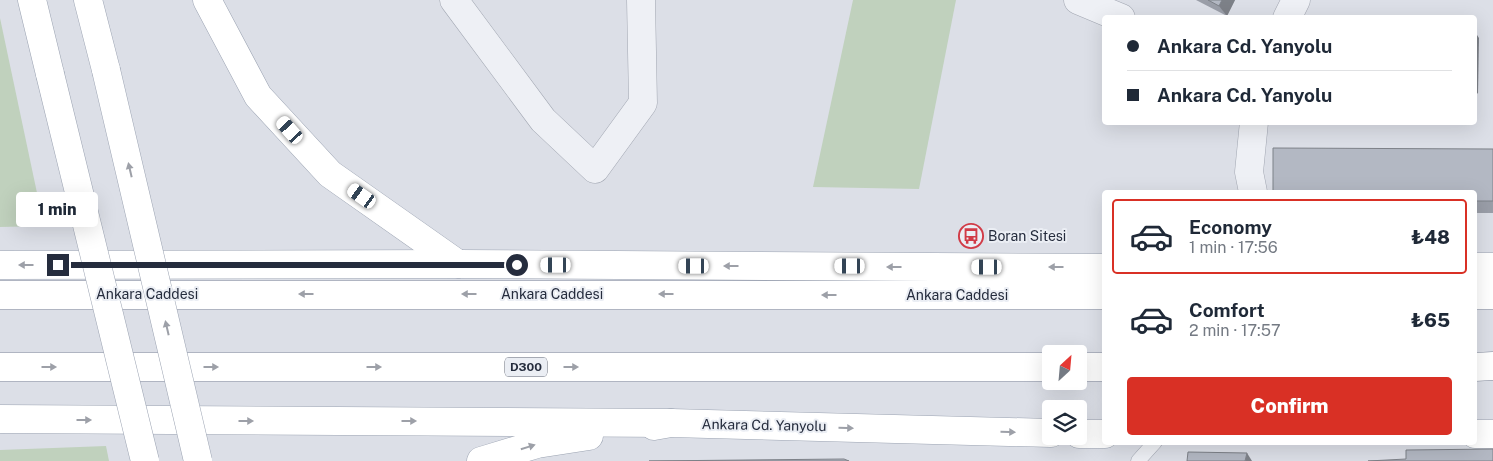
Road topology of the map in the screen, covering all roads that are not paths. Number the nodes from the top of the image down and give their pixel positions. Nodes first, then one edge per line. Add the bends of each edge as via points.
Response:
1 (32, 0) edge
2 (88, 0) edge
3 (207, 0) edge
4 (454, 0) edge
5 (641, 0) edge
6 (1078, 0) edge
7 (1296, 0) edge
8 (1114, 15) edge
9 (1288, 15) edge
10 (1254, 125) edge
11 (1253, 190) edge
12 (458, 264) junction
13 (0, 265) edge
14 (1477, 267) edge
15 (1493, 267) edge
16 (1102, 268) edge
17 (0, 295) edge
18 (1102, 295) edge
19 (1477, 295) edge
20 (1493, 295) edge
21 (0, 366) edge
22 (1477, 366) edge
23 (1493, 366) edge
24 (1042, 367) edge
25 (1088, 367) edge
26 (1102, 367) edge
27 (0, 419) edge
28 (671, 423) junction
29 (1042, 433) edge
30 (1087, 434) edge
31 (1102, 434) edge
32 (1477, 434) edge
33 (1493, 434) edge
34 (1152, 445) edge
35 (145, 461) edge
36 (198, 461) edge
37 (481, 461) edge
38 (1138, 461) edge

1 - 35 main road, bridge
36 -> 2 main road, bridge
3 - 12 main road via 258,96 330,174
4 - 5 street via 543,120 596,169 643,103
6 - 8 street
7 - 9 street
10 - 11 street via 1249,172
12 -> 13 main road
16 -> 12 main road
14 - 15 main road
18 -> 17 main road, Ankara Caddesi
19 - 20 main road
21 -> 24 main road, D300
22 - 23 main road
25 - 26 main road
27 -> 28 main road
28 -> 29 main road, Ankara Cd. Yanyolu
37 -> 28 main road, Ankara Cd. Yanyolu via 537,444
30 - 31 main road
32 - 33 main road
34 - 38 lane

